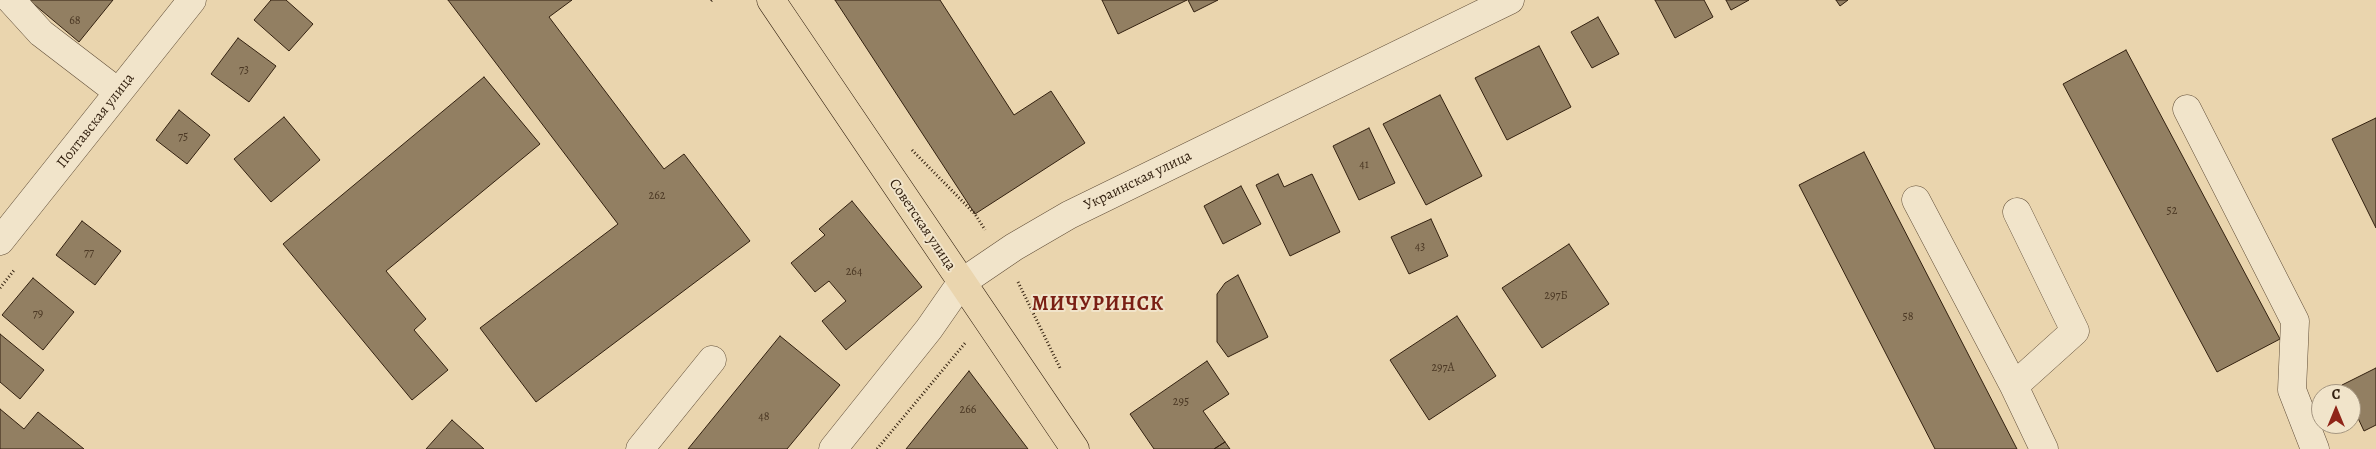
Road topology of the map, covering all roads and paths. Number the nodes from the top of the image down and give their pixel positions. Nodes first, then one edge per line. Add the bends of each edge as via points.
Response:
1 (11, 0) edge
2 (192, 0) edge
3 (771, 0) edge
4 (1510, 0) edge
5 (118, 92) junction
6 (2187, 109) dead end
7 (907, 145) dead end
8 (1916, 200) dead end
9 (2017, 212) dead end
10 (990, 238) dead end
11 (0, 241) edge
12 (1015, 277) dead end
13 (961, 283) junction
14 (970, 337) dead end
15 (712, 360) dead end
16 (1063, 372) dead end
17 (2014, 386) junction
18 (640, 449) edge
19 (833, 449) edge
20 (877, 449) edge
21 (1075, 449) edge
22 (2044, 449) edge
23 (2315, 449) edge

1 - 5 street via 41,33
2 - 5 street, Полтавская улица
3 - 13 main road, Советская улица
4 - 13 street, Украинская улица via 1069,215
5 - 11 street, Полтавская улица
6 - 23 street via 2295,321 2292,390
7 - 10 path via 975,214
8 - 17 street
9 - 17 street via 2075,332
12 - 16 path
13 - 19 street, Украинская улица via 930,329
13 - 21 main road, Советская улица
14 - 20 path
15 - 18 street
17 - 22 street

